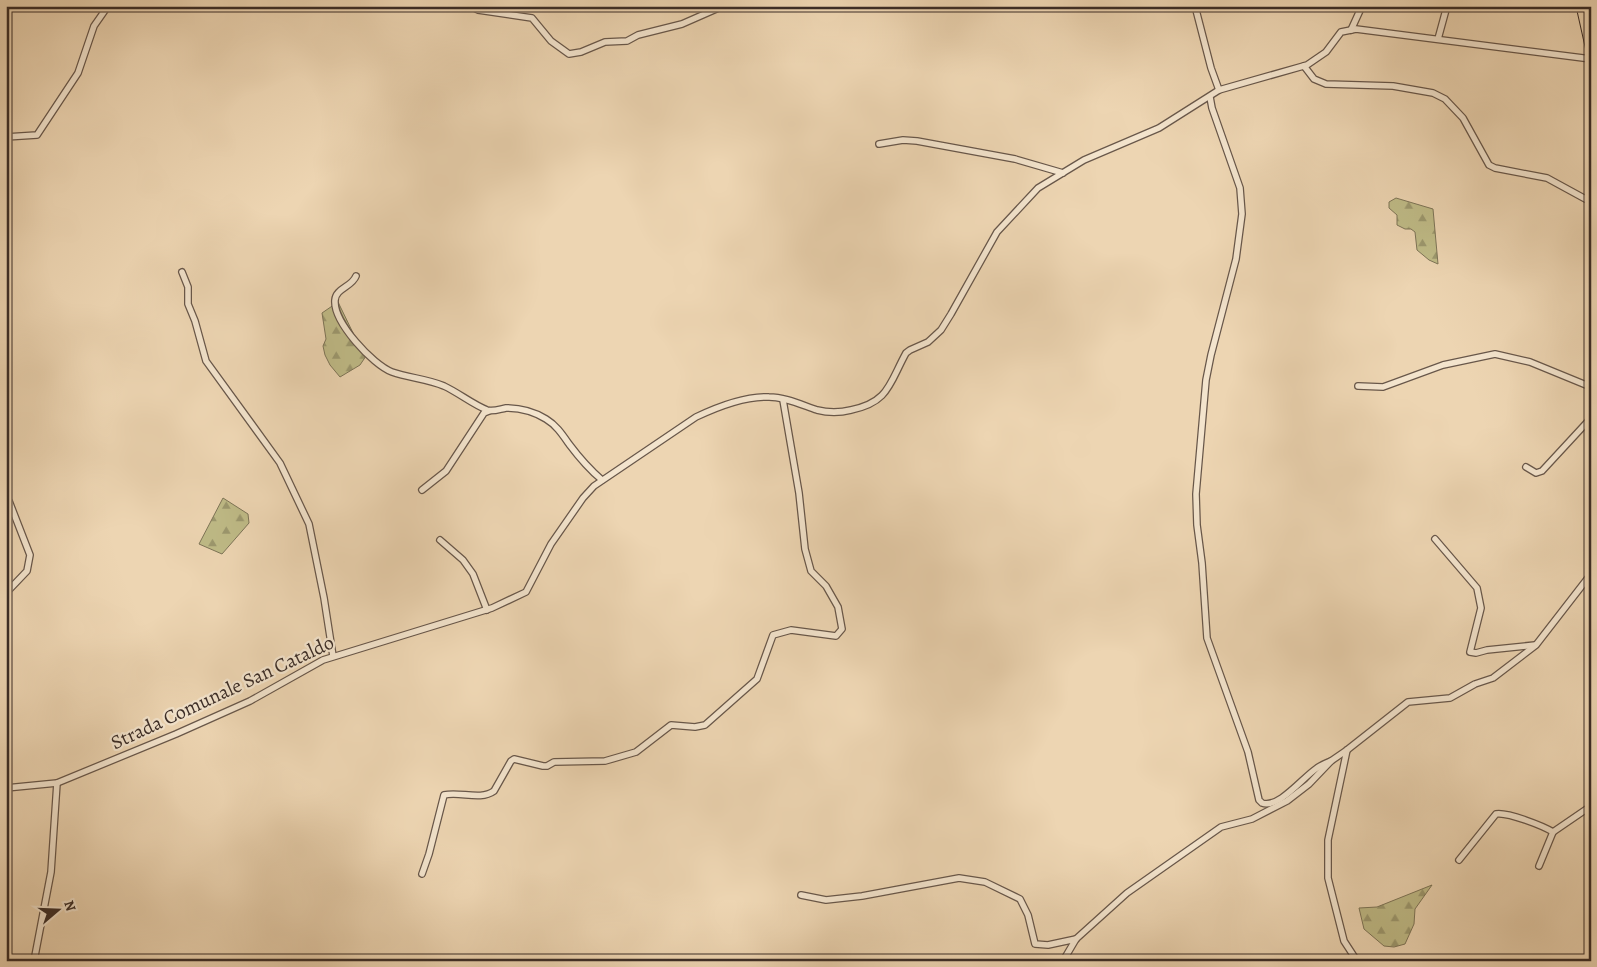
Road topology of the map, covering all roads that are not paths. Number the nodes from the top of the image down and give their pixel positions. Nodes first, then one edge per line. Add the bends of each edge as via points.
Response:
1 (108, 6) edge
2 (470, 6) edge
3 (723, 6) edge
4 (1195, 6) edge
5 (1362, 6) edge
6 (1447, 6) edge
7 (1580, 6) edge
8 (1351, 30) junction
9 (1438, 39) junction
10 (1591, 57) edge
11 (1304, 66) junction
12 (1219, 90) junction
13 (1210, 97) junction
14 (6, 137) edge
15 (879, 144) dead end
16 (1063, 173) junction
17 (1591, 202) edge
18 (182, 272) dead end
19 (356, 276) dead end
20 (1358, 386) dead end
21 (1591, 387) edge
22 (783, 400) junction
23 (489, 411) junction
24 (1591, 418) edge
25 (1526, 467) dead end
26 (602, 480) junction
27 (422, 490) dead end
28 (6, 498) edge
29 (1436, 539) dead end
30 (440, 540) dead end
31 (1591, 574) edge
32 (6, 593) edge
33 (487, 610) junction
34 (1536, 645) junction
35 (333, 656) junction
36 (1347, 750) junction
37 (1331, 761) junction
38 (57, 783) junction
39 (6, 788) edge
40 (1591, 806) edge
41 (1553, 832) junction
42 (1459, 860) dead end
43 (1539, 866) dead end
44 (422, 874) dead end
45 (800, 895) dead end
46 (1076, 938) junction
47 (34, 961) edge
48 (1063, 961) edge
49 (1357, 961) edge

1 - 14 street via 94,26 78,73 37,135
2 - 3 street via 532,18 551,41 569,54 682,24
4 - 12 street
5 - 8 street
6 - 9 street
7 - 10 main road
8 - 9 street
8 - 11 street, Strada Comunale San Cataldo via 1341,32 1326,52
9 - 10 street
11 - 12 street, Strada Comunale San Cataldo
11 - 17 street via 1314,79 1326,84 1394,86 1445,98 1463,118 1489,165 1547,178
12 - 13 street, Strada Comunale San Cataldo
13 - 16 street, Strada Comunale San Cataldo via 1159,128 1084,160
13 - 37 street via 1240,188 1242,214 1236,259 1210,356 1199,450 1197,525 1208,638 1248,752 1262,803 1280,800 1317,767
15 - 16 street via 917,141 1015,159
16 - 22 street, Strada Comunale San Cataldo via 1038,188 998,232 940,330 928,342 906,353 878,400 858,409 828,413
18 - 35 street via 188,287 188,304 206,361 280,463 309,524
19 - 23 street via 337,294 334,302 347,330 360,347 391,372 442,385
20 - 21 street via 1382,387 1442,365 1495,354 1530,362
22 - 26 street, Strada Comunale San Cataldo via 770,397 746,399 708,411
22 - 44 street via 805,549 811,571 826,586 838,606 842,629 836,636 791,630 773,635 757,679 705,726 671,725 636,752 605,761 554,762 543,766 514,759 491,794 444,795
23 - 26 street via 505,408 527,410 547,420
23 - 27 street via 484,413 446,472
24 - 25 street via 1542,471 1536,473
26 - 33 street, Strada Comunale San Cataldo via 583,498 556,537 526,592
28 - 32 street via 30,556 27,571
29 - 34 street via 1476,588 1482,608 1470,652
30 - 33 street via 463,560 473,574
31 - 34 street
33 - 35 street, Strada Comunale San Cataldo
34 - 36 street via 1493,678 1450,698 1408,702
35 - 38 street, Strada Comunale San Cataldo via 250,701
36 - 37 street
36 - 49 street via 1328,840 1328,878 1344,941
37 - 46 street via 1287,801 1252,819 1221,828 1127,893
38 - 39 street, Strada Comunale San Cataldo
38 - 47 street via 51,872
40 - 41 street
41 - 42 street via 1515,817 1496,814
41 - 43 street
45 - 46 street via 826,900 960,878 985,882 1020,899 1028,915 1035,944 1048,945
46 - 48 street

